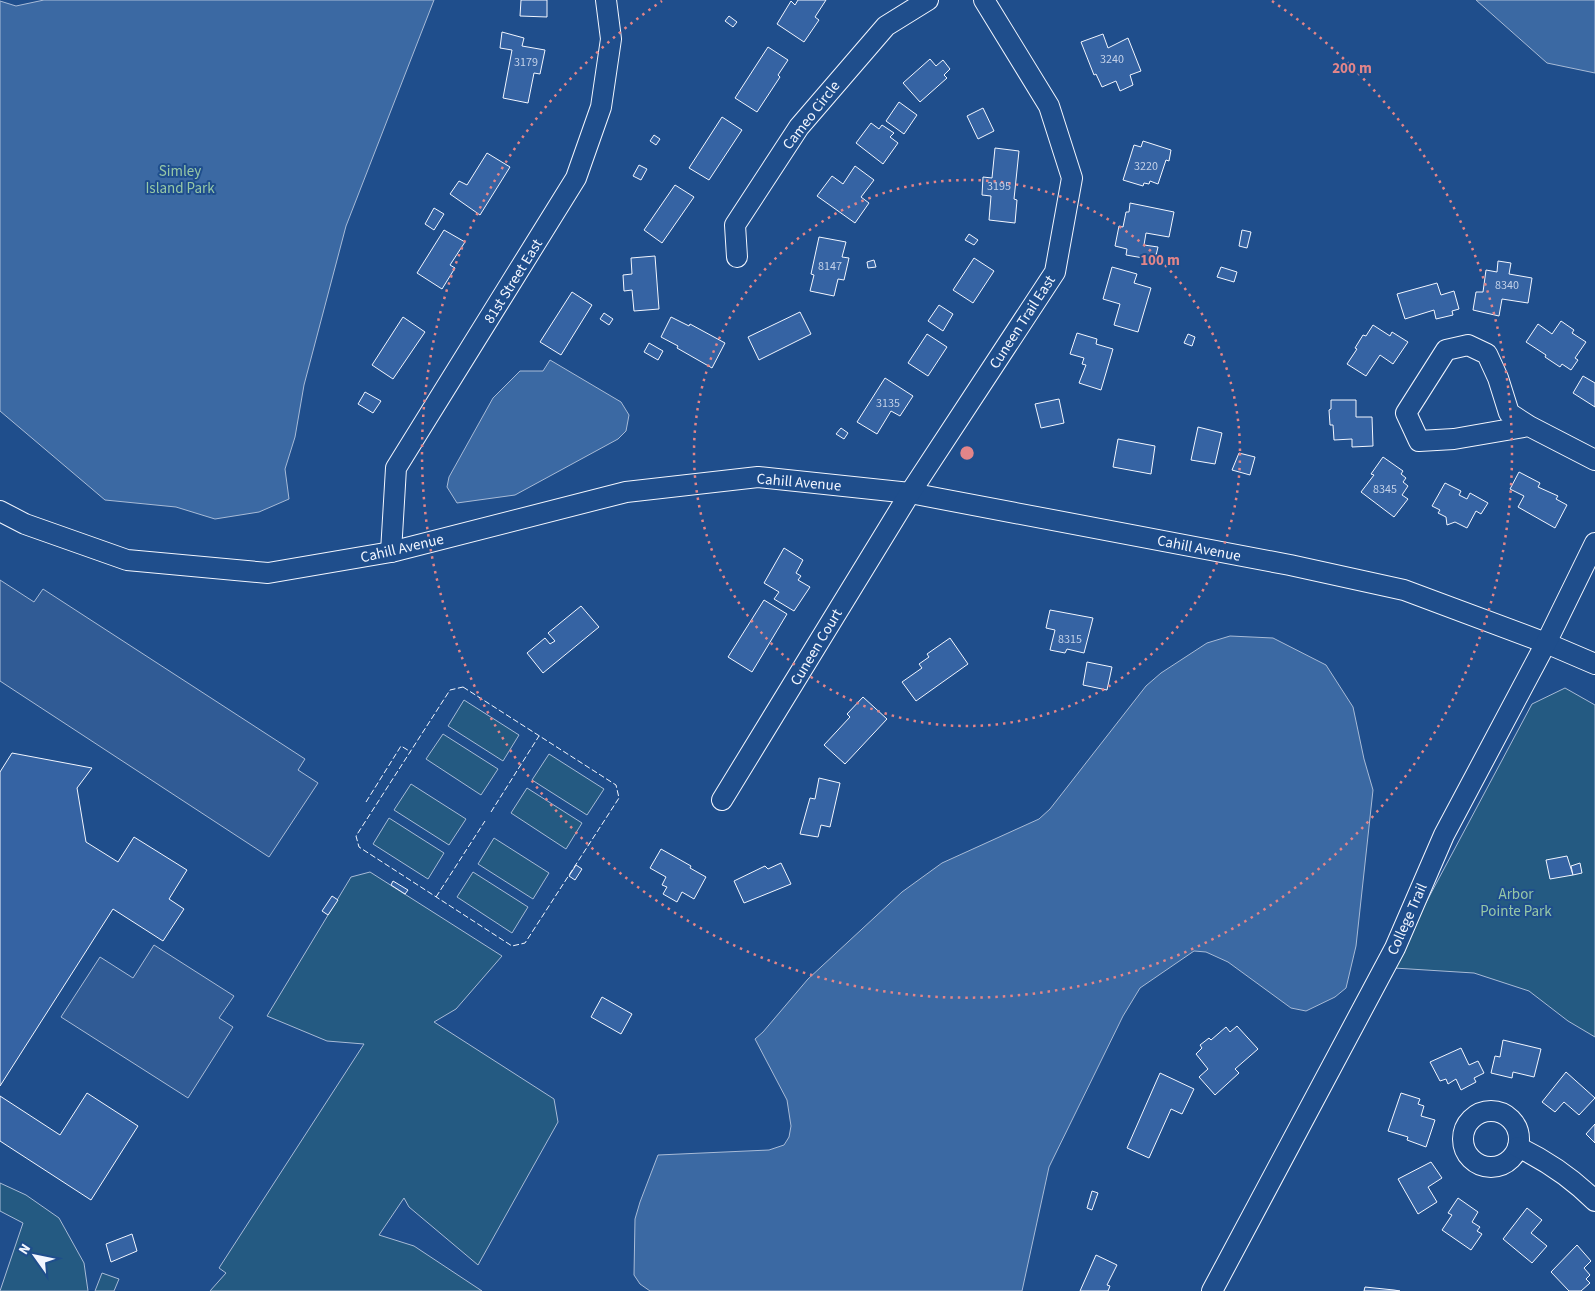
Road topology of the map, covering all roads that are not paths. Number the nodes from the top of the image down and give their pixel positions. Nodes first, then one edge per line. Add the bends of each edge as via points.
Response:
1 (606, 0) edge
2 (928, 0) edge
3 (984, 0) edge
4 (737, 257) dead end
5 (1529, 426) junction
6 (1595, 460) edge
7 (910, 493) junction
8 (0, 511) edge
9 (1595, 544) edge
10 (390, 552) junction
11 (1546, 643) junction
12 (1595, 664) edge
13 (722, 800) dead end
14 (1518, 1147) dead end
15 (1595, 1201) edge
16 (1212, 1291) edge

1 - 10 street, 81st Street East via 611,39 601,107 576,178 396,468
2 - 4 street, Cameo Circle via 886,26 798,126 735,225
3 - 7 street, Cuneen Trail East via 1049,106 1072,178 1055,272
5 - 5 street via 1454,439 1419,441 1406,413 1446,350 1468,345 1488,354 1509,413
5 - 6 street
7 - 10 street, Cahill Avenue via 758,477 636,491
7 - 11 street, Cahill Avenue via 1404,590
7 - 13 street, Cuneen Court
8 - 10 street, Cahill Avenue via 25,524 128,560 268,573
9 - 11 street, College Trail
11 - 12 street, Cahill Avenue
11 - 16 street, College Trail via 1444,834 1394,948
14 - 15 street via 1562,1172

